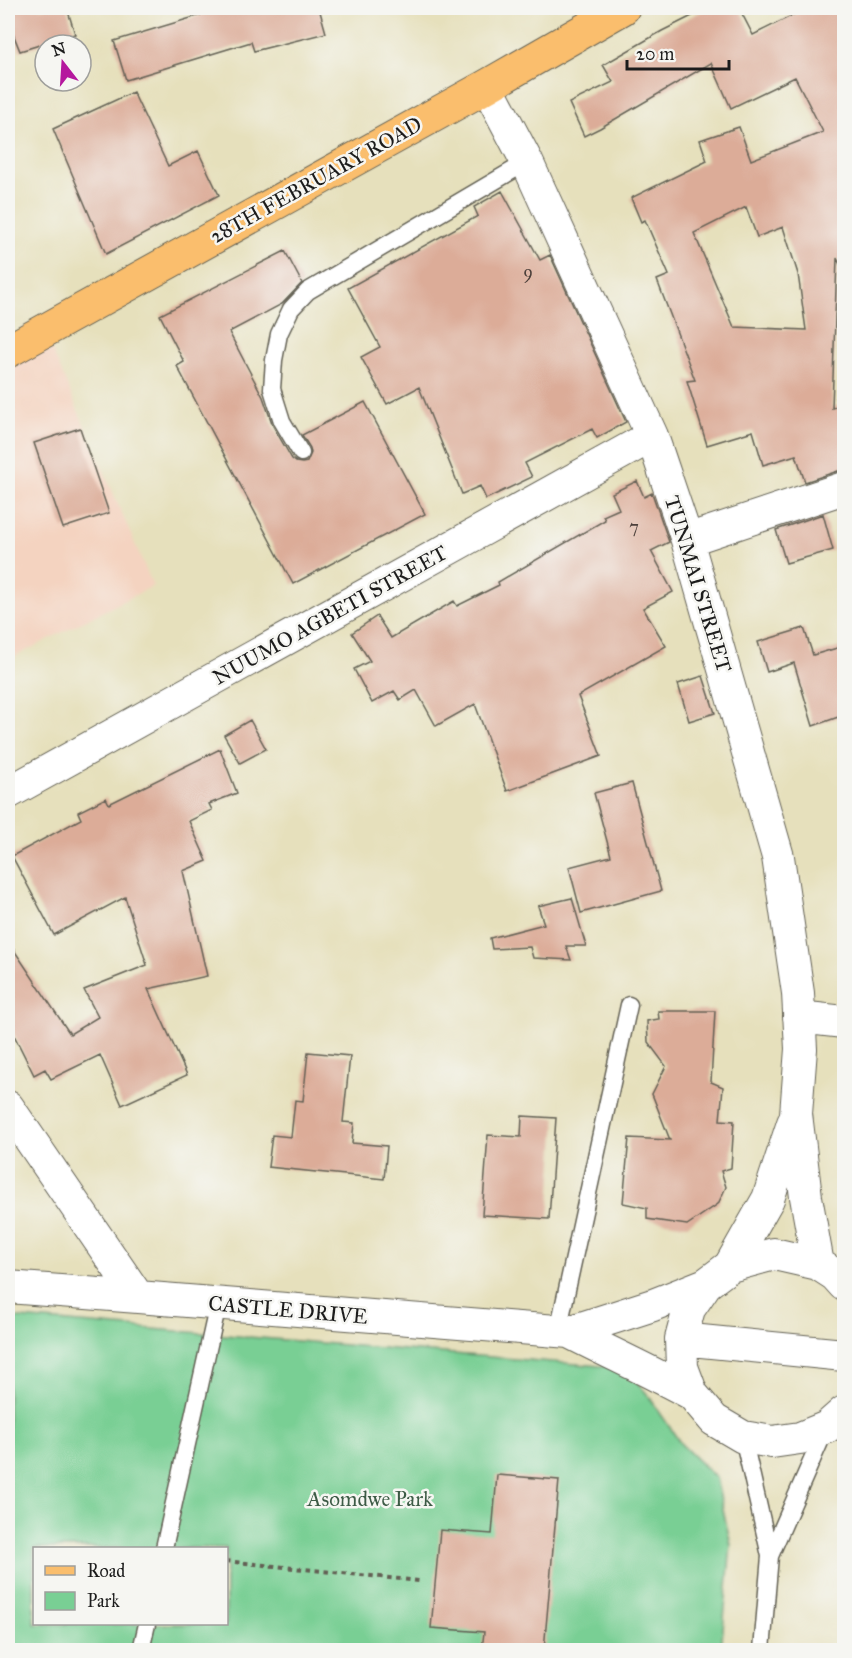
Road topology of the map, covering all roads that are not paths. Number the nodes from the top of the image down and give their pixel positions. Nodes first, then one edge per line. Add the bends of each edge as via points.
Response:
1 (623, 8) edge
2 (487, 86) junction
3 (526, 162) junction
4 (8, 351) edge
5 (652, 436) junction
6 (301, 453) dead end
7 (844, 488) edge
8 (687, 540) junction
9 (8, 793) edge
10 (629, 1005) dead end
11 (799, 1017) junction
12 (844, 1022) edge
13 (8, 1107) edge
14 (796, 1114) junction
15 (718, 1275) junction
16 (836, 1276) edge
17 (8, 1287) edge
18 (138, 1296) junction
19 (218, 1304) junction
20 (564, 1331) junction
21 (681, 1339) junction
22 (844, 1355) edge
23 (693, 1394) junction
24 (836, 1419) edge
25 (744, 1437) junction
26 (164, 1547) edge
27 (770, 1556) junction
28 (147, 1625) edge
29 (141, 1650) edge
30 (762, 1650) edge

1 - 2 main road, 28TH FEBRUARY ROAD
2 - 3 street, TUNMAI STREET
2 - 4 main road, 28TH FEBRUARY ROAD
3 - 5 street, TUNMAI STREET
3 - 6 lane via 308,291 291,309 279,334 272,389 282,421
5 - 8 street, TUNMAI STREET
5 - 9 street, NUUMO AGBETI STREET
7 - 8 street
8 - 11 street, TUNMAI STREET via 778,857
10 - 20 lane
11 - 12 street
11 - 14 street, TUNMAI STREET
13 - 18 street
14 - 15 street, TUNMAI STREET via 768,1199
14 - 16 street, TUNMAI STREET via 806,1197
15 - 16 street, CASTLE DRIVE via 774,1254
15 - 20 street, CASTLE DRIVE via 653,1305
15 - 21 street, TUNMAI STREET via 689,1310
17 - 18 street, CASTLE DRIVE
18 - 19 street, CASTLE DRIVE
19 - 20 street, CASTLE DRIVE
19 - 26 lane
20 - 23 street, CASTLE DRIVE
21 - 22 street
21 - 23 street, TUNMAI STREET via 682,1367
23 - 25 street via 714,1420
24 - 25 street via 800,1438 772,1442
24 - 27 lane
25 - 27 lane
27 - 30 lane
28 - 29 lane

